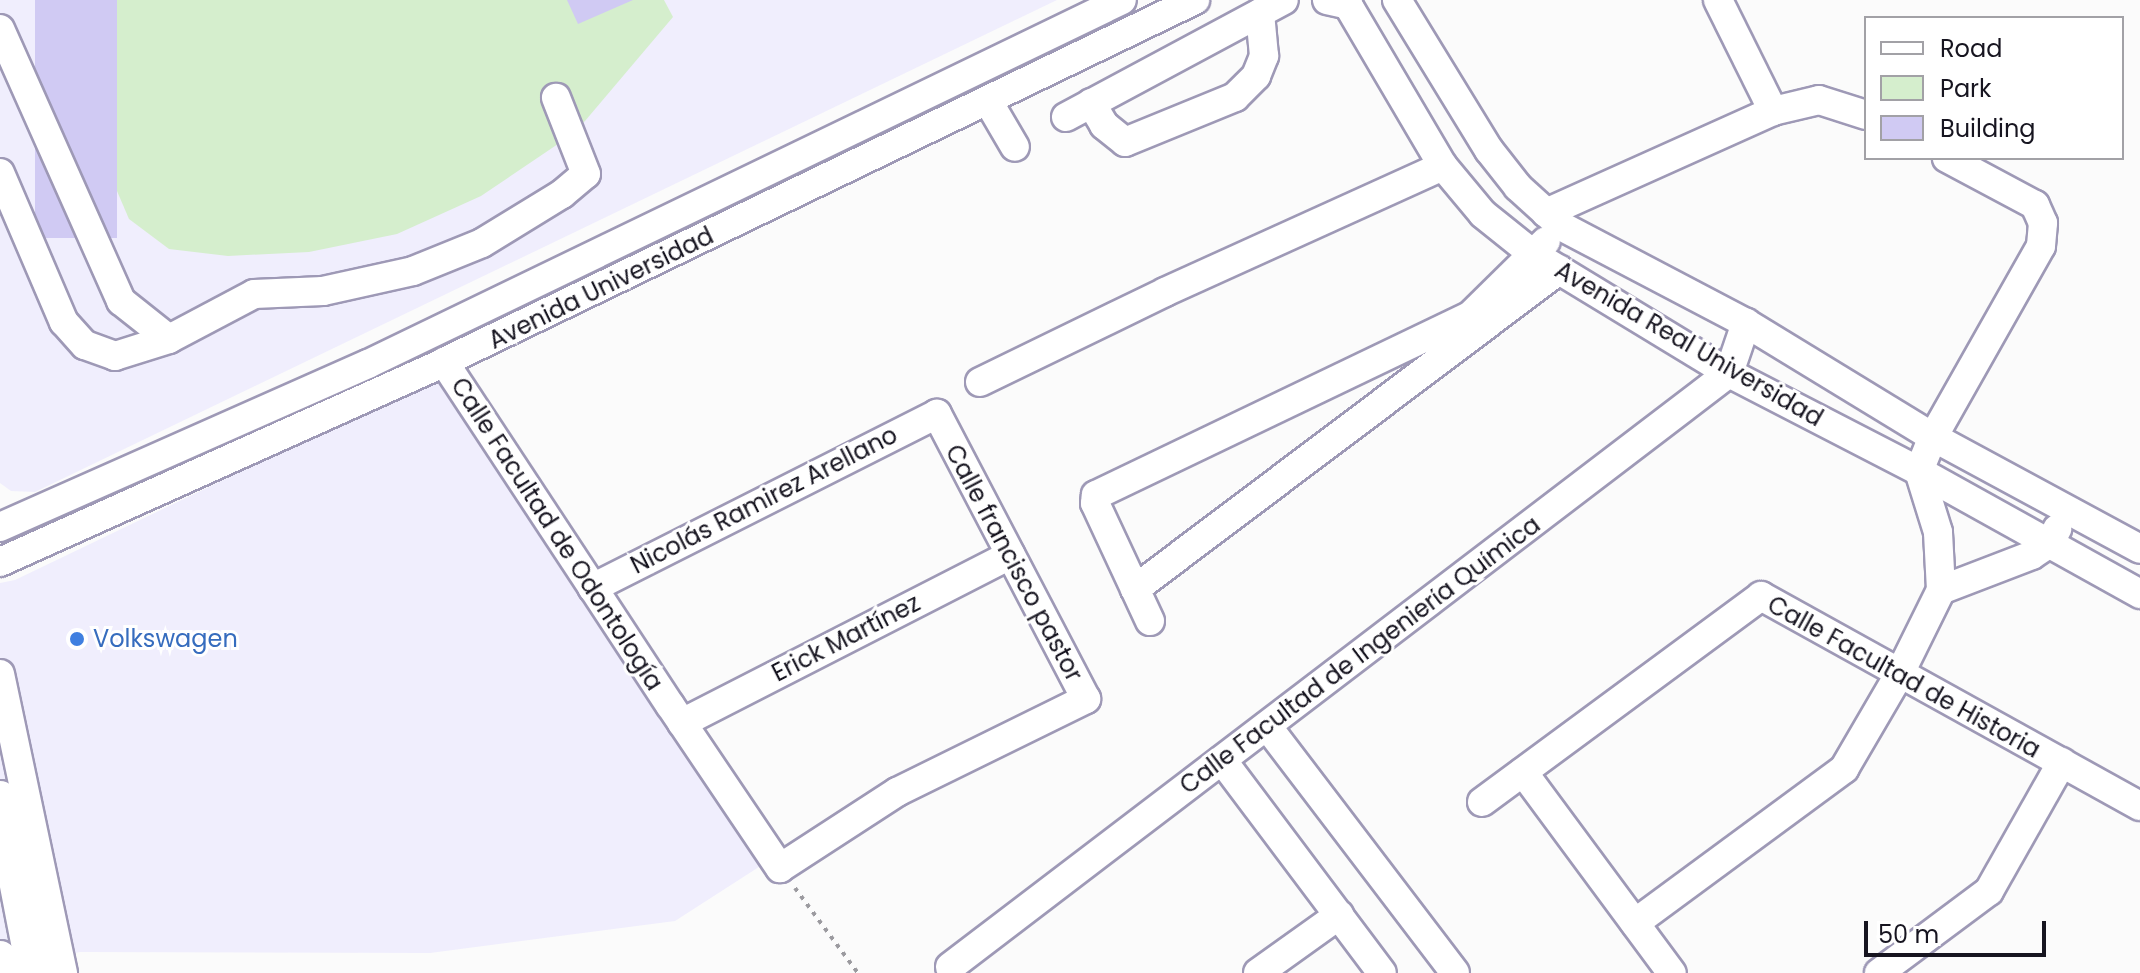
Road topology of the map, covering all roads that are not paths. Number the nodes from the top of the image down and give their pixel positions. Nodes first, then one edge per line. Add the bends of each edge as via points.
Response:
1 (1122, 0) edge
2 (1195, 0) edge
3 (1327, 0) edge
4 (1397, 0) edge
5 (1718, 0) edge
6 (1272, 7) edge
7 (1152, 21) junction
8 (0, 29) edge
9 (1172, 60) junction
10 (556, 98) dead end
11 (988, 101) junction
12 (1091, 103) junction
13 (1773, 111) junction
14 (1864, 114) edge
15 (1066, 117) dead end
16 (1015, 147) dead end
17 (1951, 160) edge
18 (1443, 166) junction
19 (0, 173) edge
20 (1554, 219) junction
21 (1533, 254) junction
22 (1559, 270) junction
23 (1477, 322) junction
24 (1746, 323) junction
25 (169, 339) junction
26 (444, 362) junction
27 (1729, 373) junction
28 (980, 382) dead end
29 (937, 414) joint
30 (1933, 437) junction
31 (1919, 471) junction
32 (2069, 507) junction
33 (0, 527) edge
34 (2050, 543) junction
35 (2140, 549) edge
36 (1011, 555) junction
37 (0, 562) edge
38 (593, 588) junction
39 (1135, 589) junction
40 (1941, 590) junction
41 (2140, 594) edge
42 (1150, 621) dead end
43 (1900, 673) junction
44 (0, 674) edge
45 (676, 714) junction
46 (1267, 726) junction
47 (1222, 760) junction
48 (2062, 762) junction
49 (1523, 772) junction
50 (0, 798) edge
51 (1482, 802) dead end
52 (2140, 806) edge
53 (780, 868) joint
54 (1339, 915) junction
55 (1635, 923) junction
56 (0, 958) edge
57 (950, 967) dead end
58 (3, 973) edge
59 (34, 973) edge
60 (63, 973) edge
61 (1258, 973) edge
62 (1382, 973) edge
63 (1455, 973) edge
64 (1672, 973) edge
65 (1879, 973) edge

1 - 33 street, Avenida Universidad via 368,364
2 - 7 street, Avenida Universidad
3 - 18 street, Avenida Real Universidad via 1348,5
4 - 20 street, Avenida Real Universidad via 1489,150 1518,187
5 - 13 street
6 - 9 street
6 - 12 street via 1256,76 1235,97 1125,142 1104,125
7 - 9 street
7 - 11 street, Avenida Universidad
8 - 25 street via 121,301
9 - 12 street
10 - 25 street via 586,174 562,194 482,243 413,271 323,291 254,294
11 - 16 street
11 - 26 street, Avenida Universidad
12 - 15 street
13 - 14 street via 1819,100
13 - 20 street
17 - 30 street via 2035,205 2043,223 2041,246
18 - 21 street, Avenida Real Universidad via 1483,214
18 - 28 street
19 - 25 street via 64,322 85,345 115,356
20 - 21 street
20 - 24 street, Avenida Real Universidad
21 - 22 street, Avenida Real Universidad
21 - 23 street
22 - 23 street
22 - 27 street, Avenida Real Universidad
23 - 39 street
23 - 39 street via 1096,495
24 - 27 street
24 - 30 street, Avenida Real Universidad
26 - 37 street, Avenida Universidad
26 - 38 street, Calle Facultad de Odontología
27 - 31 street, Avenida Real Universidad
27 - 46 street, Calle Facultad de Ingenierίa Quίmica
29 - 36 street, Calle francisco pastor
29 - 38 street, Nicolás Ramirez Arellano
30 - 31 street
30 - 32 street, Avenida Real Universidad
31 - 34 street, Avenida Real Universidad
31 - 40 street via 1938,532
32 - 34 street
32 - 35 street, Avenida Real Universidad
34 - 40 street
34 - 41 street, Avenida Real Universidad
36 - 45 street, Erick Martínez
36 - 53 street, Calle francisco pastor via 1086,699 897,792
38 - 45 street, Calle Facultad de Odontología
39 - 42 street
40 - 43 street
43 - 48 street, Calle Facultad de Historia
43 - 49 street, Calle Facultad de Historia via 1761,596
43 - 55 street via 1844,769
44 - 60 street
45 - 53 street, Calle Facultad de Odontología
46 - 47 street, Calle Facultad de Ingenierίa Quίmica
46 - 63 street
47 - 54 street
47 - 57 street, Calle Facultad de Ingenierίa Quίmica
48 - 52 street, Calle Facultad de Historia
48 - 65 street via 1989,891
49 - 51 street, Calle Facultad de Historia
49 - 55 street
50 - 59 main road
54 - 61 street
54 - 62 street
55 - 64 street
56 - 58 main road

